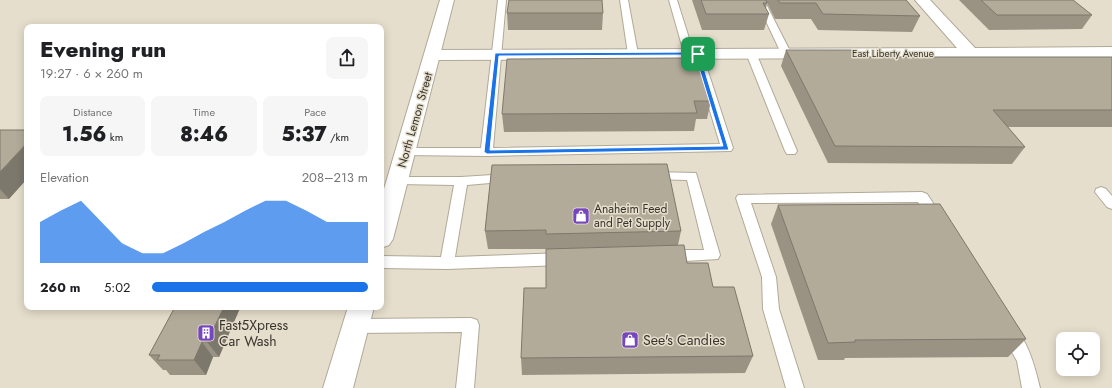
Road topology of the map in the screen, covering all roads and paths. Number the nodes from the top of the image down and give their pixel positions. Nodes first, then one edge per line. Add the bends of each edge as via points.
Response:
1 (447, 0) edge
2 (502, 0) edge
3 (624, 0) edge
4 (673, 0) edge
5 (760, 0) edge
6 (922, 0) edge
7 (970, 52) junction
8 (1112, 52) edge
9 (751, 53) junction
10 (786, 53) junction
11 (496, 54) junction
12 (633, 54) junction
13 (693, 54) junction
14 (433, 55) junction
15 (791, 151) dead end
16 (406, 152) junction
17 (487, 152) junction
18 (636, 177) edge
19 (517, 178) edge
20 (398, 180) junction
21 (461, 181) junction
22 (1112, 192) edge
23 (1112, 204) edge
24 (384, 229) edge
25 (943, 229) edge
26 (658, 257) edge
27 (580, 259) edge
28 (384, 262) edge
29 (447, 263) junction
30 (359, 317) edge
31 (1001, 320) edge
32 (338, 388) edge
33 (465, 388) edge
34 (795, 388) edge
35 (1031, 388) edge

1 - 14 street, North Lemon Street
2 - 11 lane
3 - 12 lane
4 - 13 lane
5 - 10 lane
6 - 7 street
7 - 8 street, East Liberty Avenue
7 - 10 street, East Liberty Avenue
9 - 10 street, East Liberty Avenue
9 - 13 street, East Liberty Avenue
9 - 15 lane
11 - 12 street, East Liberty Avenue
11 - 14 street, East Liberty Avenue
11 - 17 lane
12 - 13 street, East Liberty Avenue
13 - 17 lane via 727,148
14 - 16 street, North Lemon Street
16 - 17 lane
16 - 20 street, North Lemon Street
18 - 26 lane via 692,176 713,255
19 - 21 lane
20 - 21 lane
20 - 24 street, North Lemon Street
21 - 29 lane
22 - 23 lane via 1101,192
25 - 34 lane via 922,197 743,198 769,277 771,309
27 - 29 lane
28 - 29 lane
30 - 32 street
30 - 33 lane via 471,325
31 - 35 lane via 1025,359

